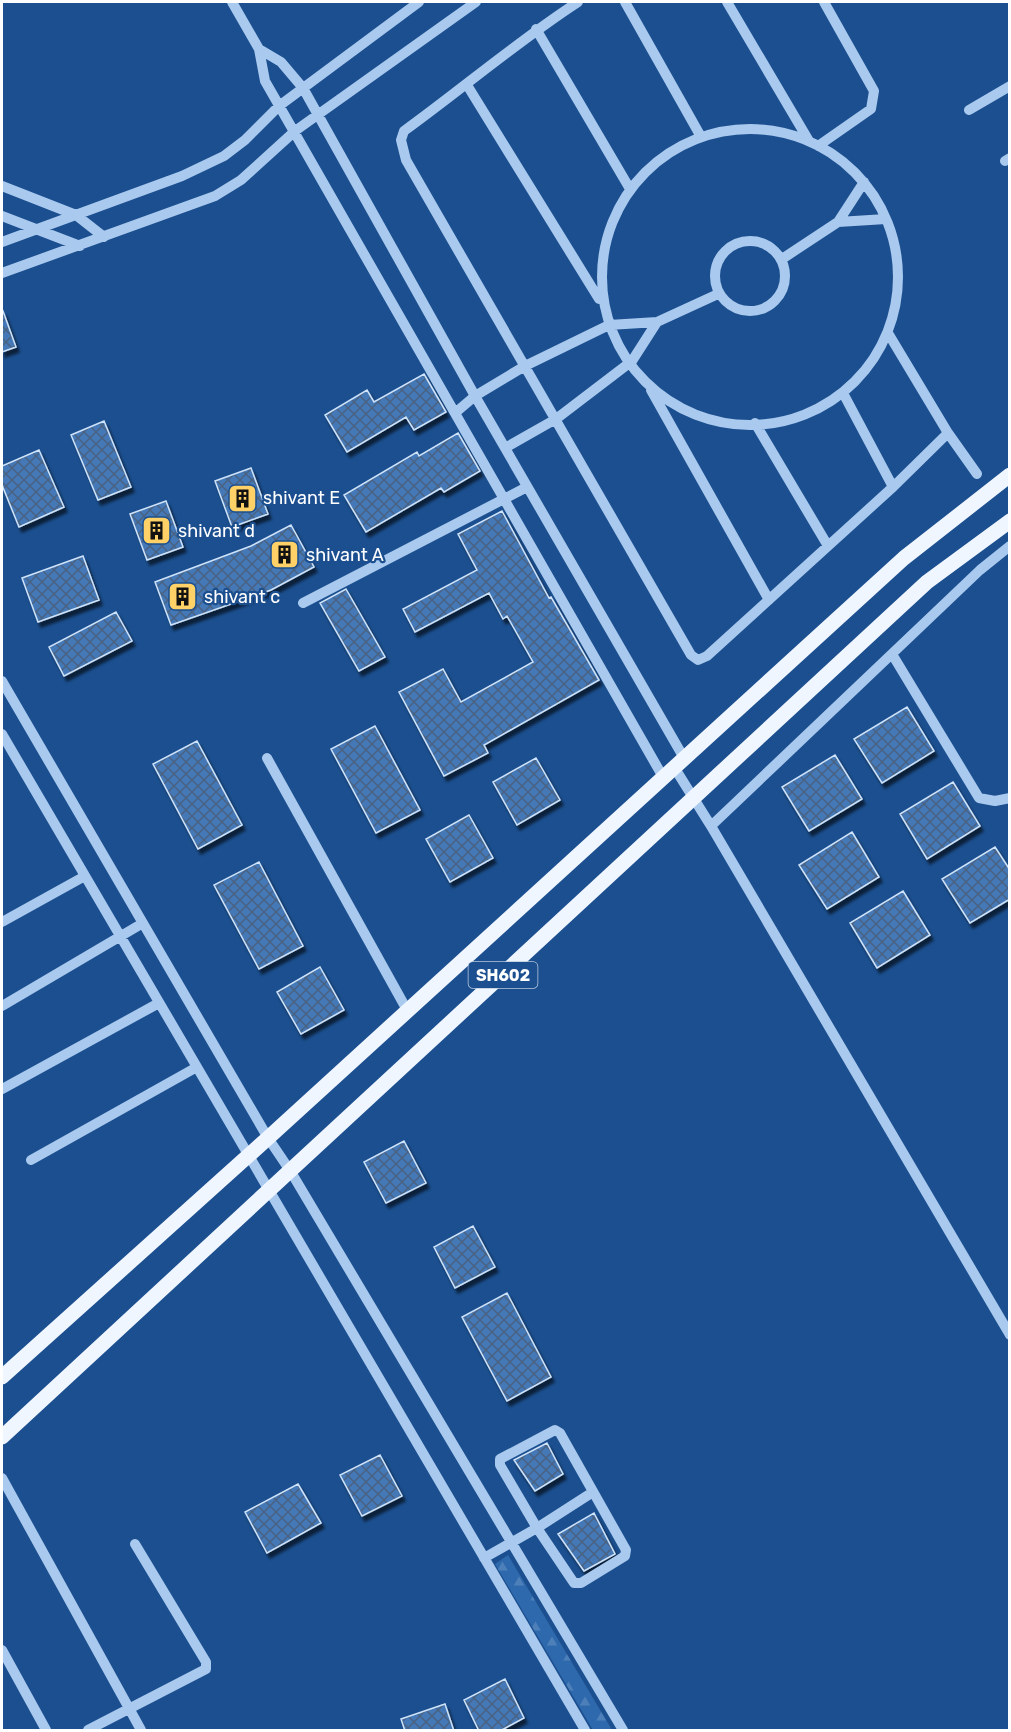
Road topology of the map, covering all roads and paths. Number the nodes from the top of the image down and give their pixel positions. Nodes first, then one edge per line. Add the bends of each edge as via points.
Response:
1 (232, 2) edge
2 (419, 2) edge
3 (476, 2) edge
4 (578, 2) edge
5 (626, 2) edge
6 (727, 2) edge
7 (824, 2) edge
8 (536, 29) junction
9 (259, 49) junction
10 (467, 85) junction
11 (1010, 86) edge
12 (303, 88) junction
13 (279, 106) junction
14 (969, 110) dead end
15 (318, 115) junction
16 (295, 131) junction
17 (700, 135) junction
18 (814, 144) junction
19 (864, 182) junction
20 (2, 186) edge
21 (630, 189) junction
22 (76, 215) junction
23 (2, 216) edge
24 (886, 219) junction
25 (837, 222) junction
26 (37, 230) junction
27 (104, 237) junction
28 (2, 242) edge
29 (80, 246) junction
30 (782, 259) junction
31 (2, 273) edge
32 (718, 294) junction
33 (599, 300) junction
34 (657, 322) junction
35 (609, 325) junction
36 (888, 333) junction
37 (632, 361) junction
38 (525, 366) junction
39 (649, 387) junction
40 (843, 393) junction
41 (475, 396) junction
42 (455, 413) junction
43 (556, 419) junction
44 (754, 423) junction
45 (948, 433) junction
46 (505, 448) junction
47 (977, 474) dead end
48 (1010, 476) edge
49 (528, 487) junction
50 (893, 487) junction
51 (504, 499) junction
52 (1010, 521) edge
53 (828, 546) junction
54 (1010, 546) edge
55 (769, 600) junction
56 (303, 603) dead end
57 (892, 654) junction
58 (2, 681) edge
59 (2, 734) edge
60 (267, 758) dead end
61 (674, 767) junction
62 (694, 798) junction
63 (1010, 798) edge
64 (711, 826) junction
65 (85, 876) junction
66 (2, 922) edge
67 (143, 923) junction
68 (121, 937) junction
69 (159, 1003) junction
70 (2, 1006) edge
71 (407, 1010) junction
72 (197, 1067) junction
73 (2, 1089) edge
74 (268, 1138) junction
75 (249, 1154) junction
76 (31, 1160) dead end
77 (291, 1172) junction
78 (269, 1191) junction
79 (1010, 1335) edge
80 (2, 1377) edge
81 (2, 1437) edge
82 (2, 1478) edge
83 (593, 1492) junction
84 (537, 1528) junction
85 (512, 1543) junction
86 (135, 1544) dead end
87 (484, 1558) junction
88 (2, 1650) edge
89 (130, 1709) junction
90 (46, 1731) edge
91 (88, 1731) edge
92 (141, 1731) edge
93 (585, 1731) edge
94 (623, 1731) edge

1 - 9 street
2 - 12 street
3 - 15 street
4 - 8 street
5 - 17 street
6 - 18 street
7 - 18 street via 874,91 874,100 872,109
8 - 10 street
8 - 21 street
9 - 12 street via 281,63
9 - 13 street via 265,81
10 - 33 street
10 - 38 street via 404,131 401,140 406,160
11 - 14 street
12 - 13 street
12 - 15 street
13 - 16 street
13 - 22 street via 245,140 206,166
15 - 16 street
15 - 41 street
16 - 27 street via 241,180 215,196
16 - 42 street
17 - 18 street via 751,128 784,133
17 - 21 street via 658,160
18 - 19 street via 835,155
19 - 24 street
19 - 25 street
20 - 22 street
21 - 33 street via 603,247
22 - 26 street
22 - 27 street
23 - 26 street
24 - 25 street
24 - 36 street via 896,255 897,293
25 - 30 street
26 - 28 street
26 - 29 street
27 - 29 street
29 - 31 street
30 - 32 street via 785,283 772,304 761,310 737,309
30 - 32 street via 775,250 754,240 732,244 717,261 714,283
32 - 34 street
33 - 35 street
34 - 35 street
34 - 37 street
35 - 37 street
35 - 38 street
36 - 40 street via 863,374
36 - 45 street
37 - 39 street
37 - 43 street
38 - 41 street
38 - 43 street
39 - 44 street via 689,413 735,424
39 - 55 street
40 - 44 street via 783,422
40 - 50 street
41 - 42 street
41 - 46 street
42 - 51 street
43 - 46 street
43 - 55 street via 691,655 698,660 707,656
44 - 53 street
45 - 47 street
45 - 50 street
46 - 49 street
48 - 61 main road, SH602 via 904,558
49 - 51 street
49 - 61 street
50 - 53 street
51 - 56 street
51 - 61 street
52 - 62 main road, SH602 via 927,582
53 - 55 street
54 - 57 street
57 - 63 street via 979,798
57 - 64 street
58 - 67 street
59 - 65 street
60 - 71 street
61 - 62 street
61 - 71 main road, SH602
62 - 64 street
62 - 77 main road, SH602
64 - 79 street
65 - 66 street
65 - 68 street
67 - 68 street
67 - 74 street
68 - 69 street
68 - 70 street
69 - 72 street
69 - 73 street
71 - 74 main road, SH602
72 - 75 street
72 - 76 street
74 - 75 main road, SH602
74 - 77 street
75 - 78 street
75 - 80 main road, SH602
77 - 78 main road, SH602
77 - 85 street
78 - 81 main road, SH602
78 - 87 street
82 - 89 street
83 - 84 street
83 - 84 street via 626,1550 625,1556 581,1583 574,1583
83 - 84 street via 555,1430 500,1459
84 - 85 street
85 - 87 street
85 - 94 street
86 - 89 street via 207,1665 203,1672
87 - 93 street
88 - 90 street
89 - 91 street
89 - 92 street

